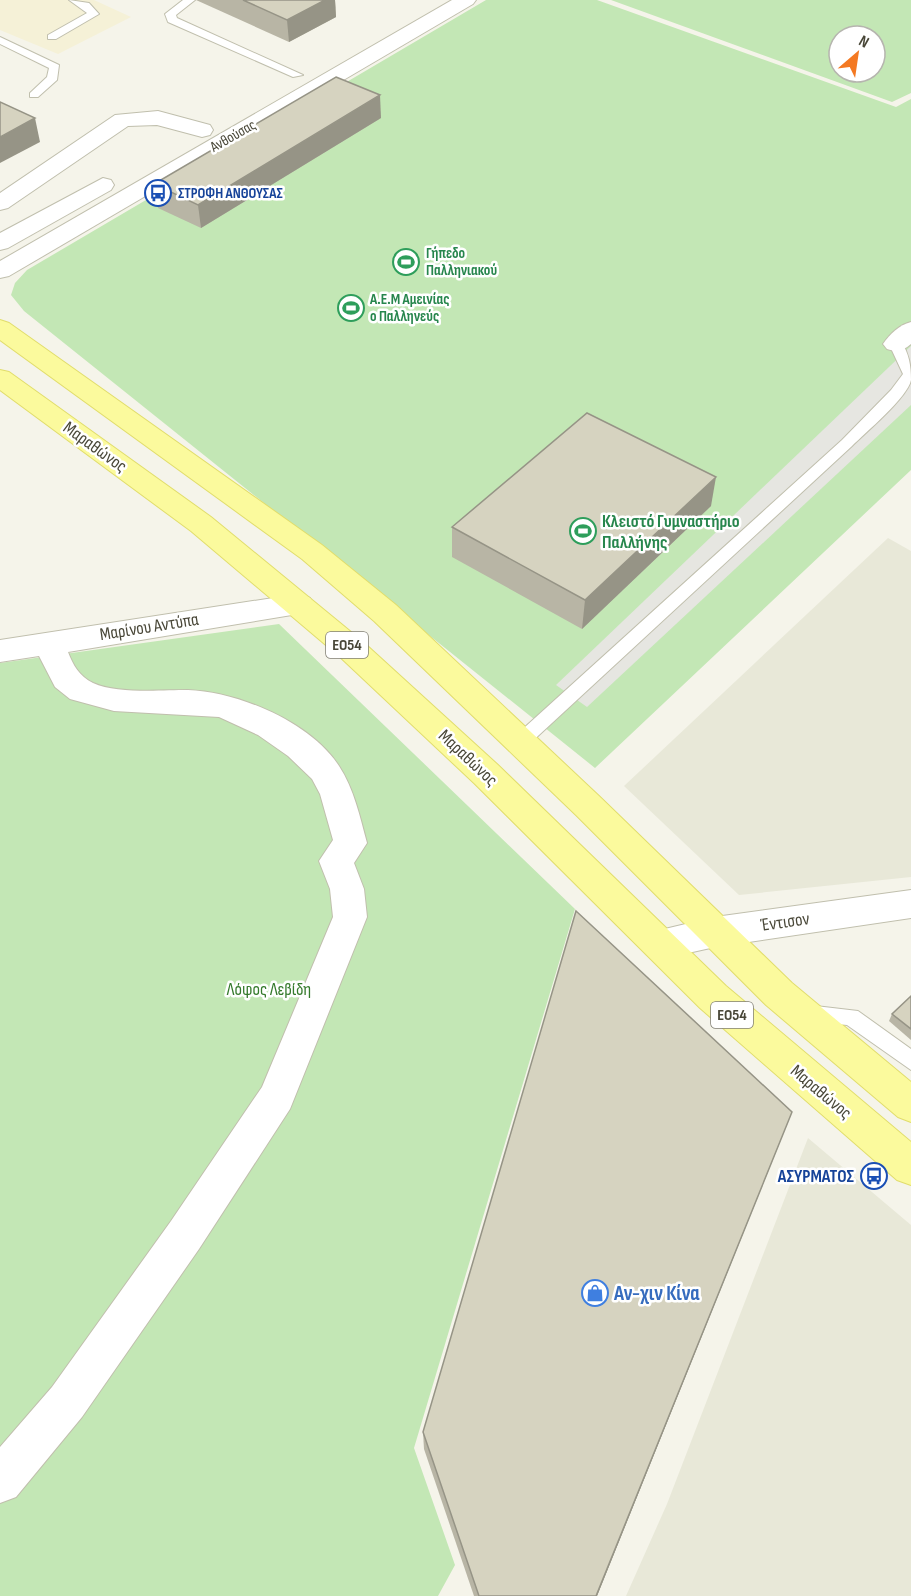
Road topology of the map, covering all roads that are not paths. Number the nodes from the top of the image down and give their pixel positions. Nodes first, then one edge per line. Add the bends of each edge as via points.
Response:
1 (74, 0) edge
2 (190, 0) edge
3 (466, 0) edge
4 (52, 37) dead end
5 (0, 40) edge
6 (316, 63) dead end
7 (297, 75) junction
8 (34, 95) dead end
9 (202, 130) junction
10 (0, 203) edge
11 (0, 243) edge
12 (0, 271) edge
13 (0, 328) edge
14 (904, 337) edge
15 (0, 378) edge
16 (299, 605) junction
17 (49, 642) junction
18 (0, 651) edge
19 (520, 742) junction
20 (911, 904) edge
21 (715, 932) junction
22 (661, 944) junction
23 (798, 1013) junction
24 (911, 1061) edge
25 (911, 1105) edge
26 (911, 1167) edge
27 (0, 1481) edge

1 - 4 lane via 94,14
2 - 7 lane via 170,14 172,20
3 - 12 street, Ανθούσας
5 - 8 lane via 55,67 53,78
6 - 7 street, Ανθούσας
7 - 9 street, Ανθούσας
9 - 10 street, Ανθούσας via 158,118 123,120
9 - 11 street, Ανθούσας
13 - 19 main road, ΕΟ54 via 312,552 385,613
14 - 19 lane via 910,374 896,393 847,443
15 - 16 main road, Μαραθώνος / ΕΟ54 via 201,524
16 - 17 street, Μαρίνου Αντύπα
16 - 22 main road, Μαραθώνος / ΕΟ54 via 486,774
17 - 18 street, Μαρίνου Αντύπα
17 - 27 street via 71,684 86,692 107,698 220,705 251,716 288,737 326,771 345,818 350,843 336,861 347,889 350,917 277,1097 185,1236 67,1402
19 - 21 main road, ΕΟ54
20 - 21 street, Έντισον
21 - 22 street, Έντισον
21 - 23 main road, ΕΟ54
22 - 26 main road, Μαραθώνος / ΕΟ54 via 742,1024
23 - 24 lane via 851,1017
23 - 25 main road, ΕΟ54

